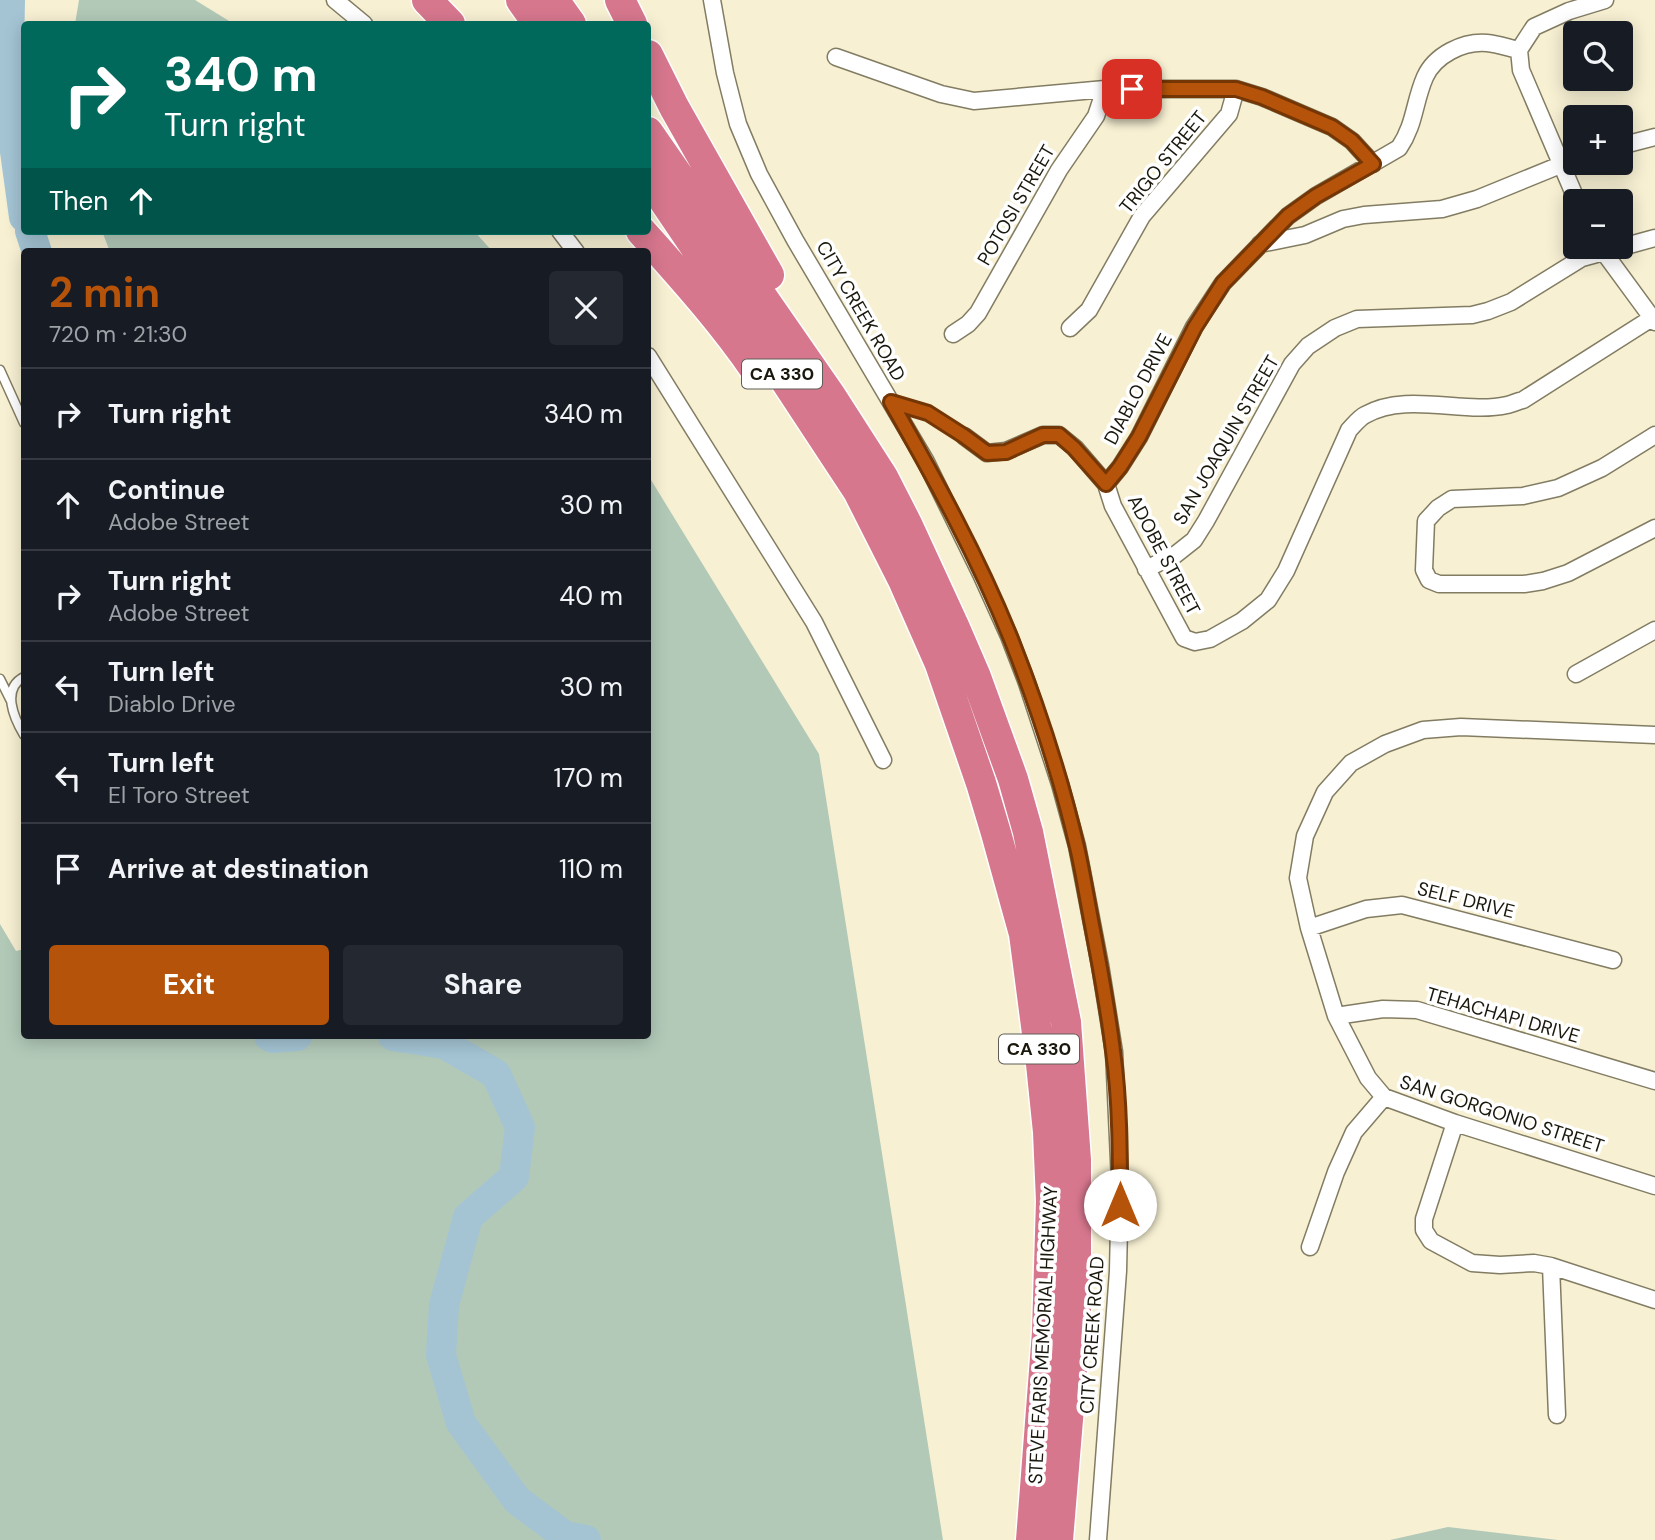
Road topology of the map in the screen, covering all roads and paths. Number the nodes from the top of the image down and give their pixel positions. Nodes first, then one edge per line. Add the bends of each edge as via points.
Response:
1 (335, 0) edge
2 (427, 0) edge
3 (521, 0) edge
4 (554, 0) edge
5 (620, 0) edge
6 (712, 0) edge
7 (1605, 0) edge
8 (360, 21) edge
9 (447, 21) edge
10 (536, 21) edge
11 (569, 21) edge
12 (630, 21) edge
13 (1519, 50) junction
14 (836, 57) dead end
15 (651, 61) edge
16 (1105, 89) junction
17 (1236, 89) junction
18 (651, 136) edge
19 (1655, 137) edge
20 (1633, 143) edge
21 (1563, 152) edge
22 (1373, 164) junction
23 (1563, 164) edge
24 (651, 181) edge
25 (644, 235) edge
26 (1655, 238) edge
27 (1633, 243) edge
28 (1261, 244) junction
29 (1580, 259) edge
30 (1609, 259) edge
31 (1654, 320) edge
32 (1070, 328) dead end
33 (953, 334) dead end
34 (651, 361) edge
35 (0, 370) edge
36 (891, 402) junction
37 (21, 416) edge
38 (1655, 435) edge
39 (964, 436) joint
40 (883, 477) junction
41 (1106, 484) junction
42 (1655, 528) edge
43 (1146, 569) junction
44 (903, 580) junction
45 (1655, 630) edge
46 (1576, 674) dead end
47 (0, 679) edge
48 (21, 679) edge
49 (11, 701) junction
50 (21, 729) edge
51 (1655, 735) edge
52 (883, 760) dead end
53 (1309, 928) junction
54 (1613, 960) dead end
55 (1336, 1016) junction
56 (1655, 1082) edge
57 (1384, 1097) junction
58 (1455, 1123) junction
59 (1655, 1186) edge
60 (1310, 1247) dead end
61 (1551, 1266) junction
62 (1655, 1300) edge
63 (1557, 1415) dead end
64 (1031, 1540) edge
65 (1058, 1540) edge
66 (1098, 1540) edge

1 - 8 street
2 - 9 highway
3 - 10 highway
4 - 11 highway
5 - 12 highway
6 - 36 street, CITY CREEK ROAD via 738,124 759,174
7 - 13 street via 1534,27
13 - 21 street via 1521,70
13 - 22 street, DIABLO DRIVE via 1466,44 1438,58 1425,76 1407,135 1399,148
14 - 16 street via 974,101
15 - 40 highway
16 - 17 street
16 - 33 street, POTOSI STREET via 1096,116 1059,170 978,313
17 - 22 street via 1332,127
17 - 32 street, TRIGO STREET via 1229,114 1142,216 1089,310
18 - 40 highway, STEVE FARIS MEMORIAL HIGHWAY / CA 330
19 - 20 street
22 - 28 street, DIABLO DRIVE via 1316,196
23 - 28 street via 1441,209 1343,219 1306,235
24 - 44 highway, STEVE FARIS MEMORIAL HIGHWAY / CA 330 via 858,491
25 - 44 highway via 744,352
26 - 27 street, SAN JOAQUIN STREET
28 - 41 street, DIABLO DRIVE via 1223,283 1139,437
29 - 43 street, SAN JOAQUIN STREET via 1488,311 1357,319 1308,346 1292,364 1194,540
30 - 31 street
31 - 43 street, ADOBE STREET via 1506,406 1412,404 1363,415 1349,430 1286,572 1268,600 1210,639 1195,642 1184,638
34 - 52 street via 814,622
35 - 37 lane
36 - 39 lane via 928,413
36 - 66 street, CITY CREEK ROAD via 981,574 1027,683 1077,846 1100,965 1114,1052 1120,1182 1118,1281
38 - 42 street via 1602,468 1558,488 1523,496 1452,499 1426,521 1424,570 1429,580 1439,584 1543,581
39 - 41 street, ADOBE STREET via 987,453 1006,452 1043,435 1059,435
40 - 65 highway, STEVE FARIS MEMORIAL HIGHWAY / CA 330 via 976,677 1013,779 1066,1022 1076,1160 1076,1323
41 - 43 street, ADOBE STREET
44 - 64 highway, STEVE FARIS MEMORIAL HIGHWAY / CA 330 via 940,664 981,783 1024,934 1033,999 1051,1201 1047,1332
45 - 46 street
47 - 49 lane
48 - 49 lane
49 - 50 lane
51 - 53 street, SAN GORGONIO STREET via 1461,726 1423,730 1385,744 1351,763 1325,792 1305,836 1298,878
53 - 54 street, SELF DRIVE via 1366,909 1402,905
53 - 55 street, SAN GORGONIO STREET
55 - 56 street, TEHACHAPI DRIVE via 1382,1009 1417,1010
55 - 57 street, SAN GORGONIO STREET via 1368,1078
57 - 58 street, SAN GORGONIO STREET
57 - 60 street via 1354,1132
58 - 59 street, SAN GORGONIO STREET
58 - 61 street via 1424,1219 1431,1241 1472,1263
61 - 62 street
61 - 63 street

